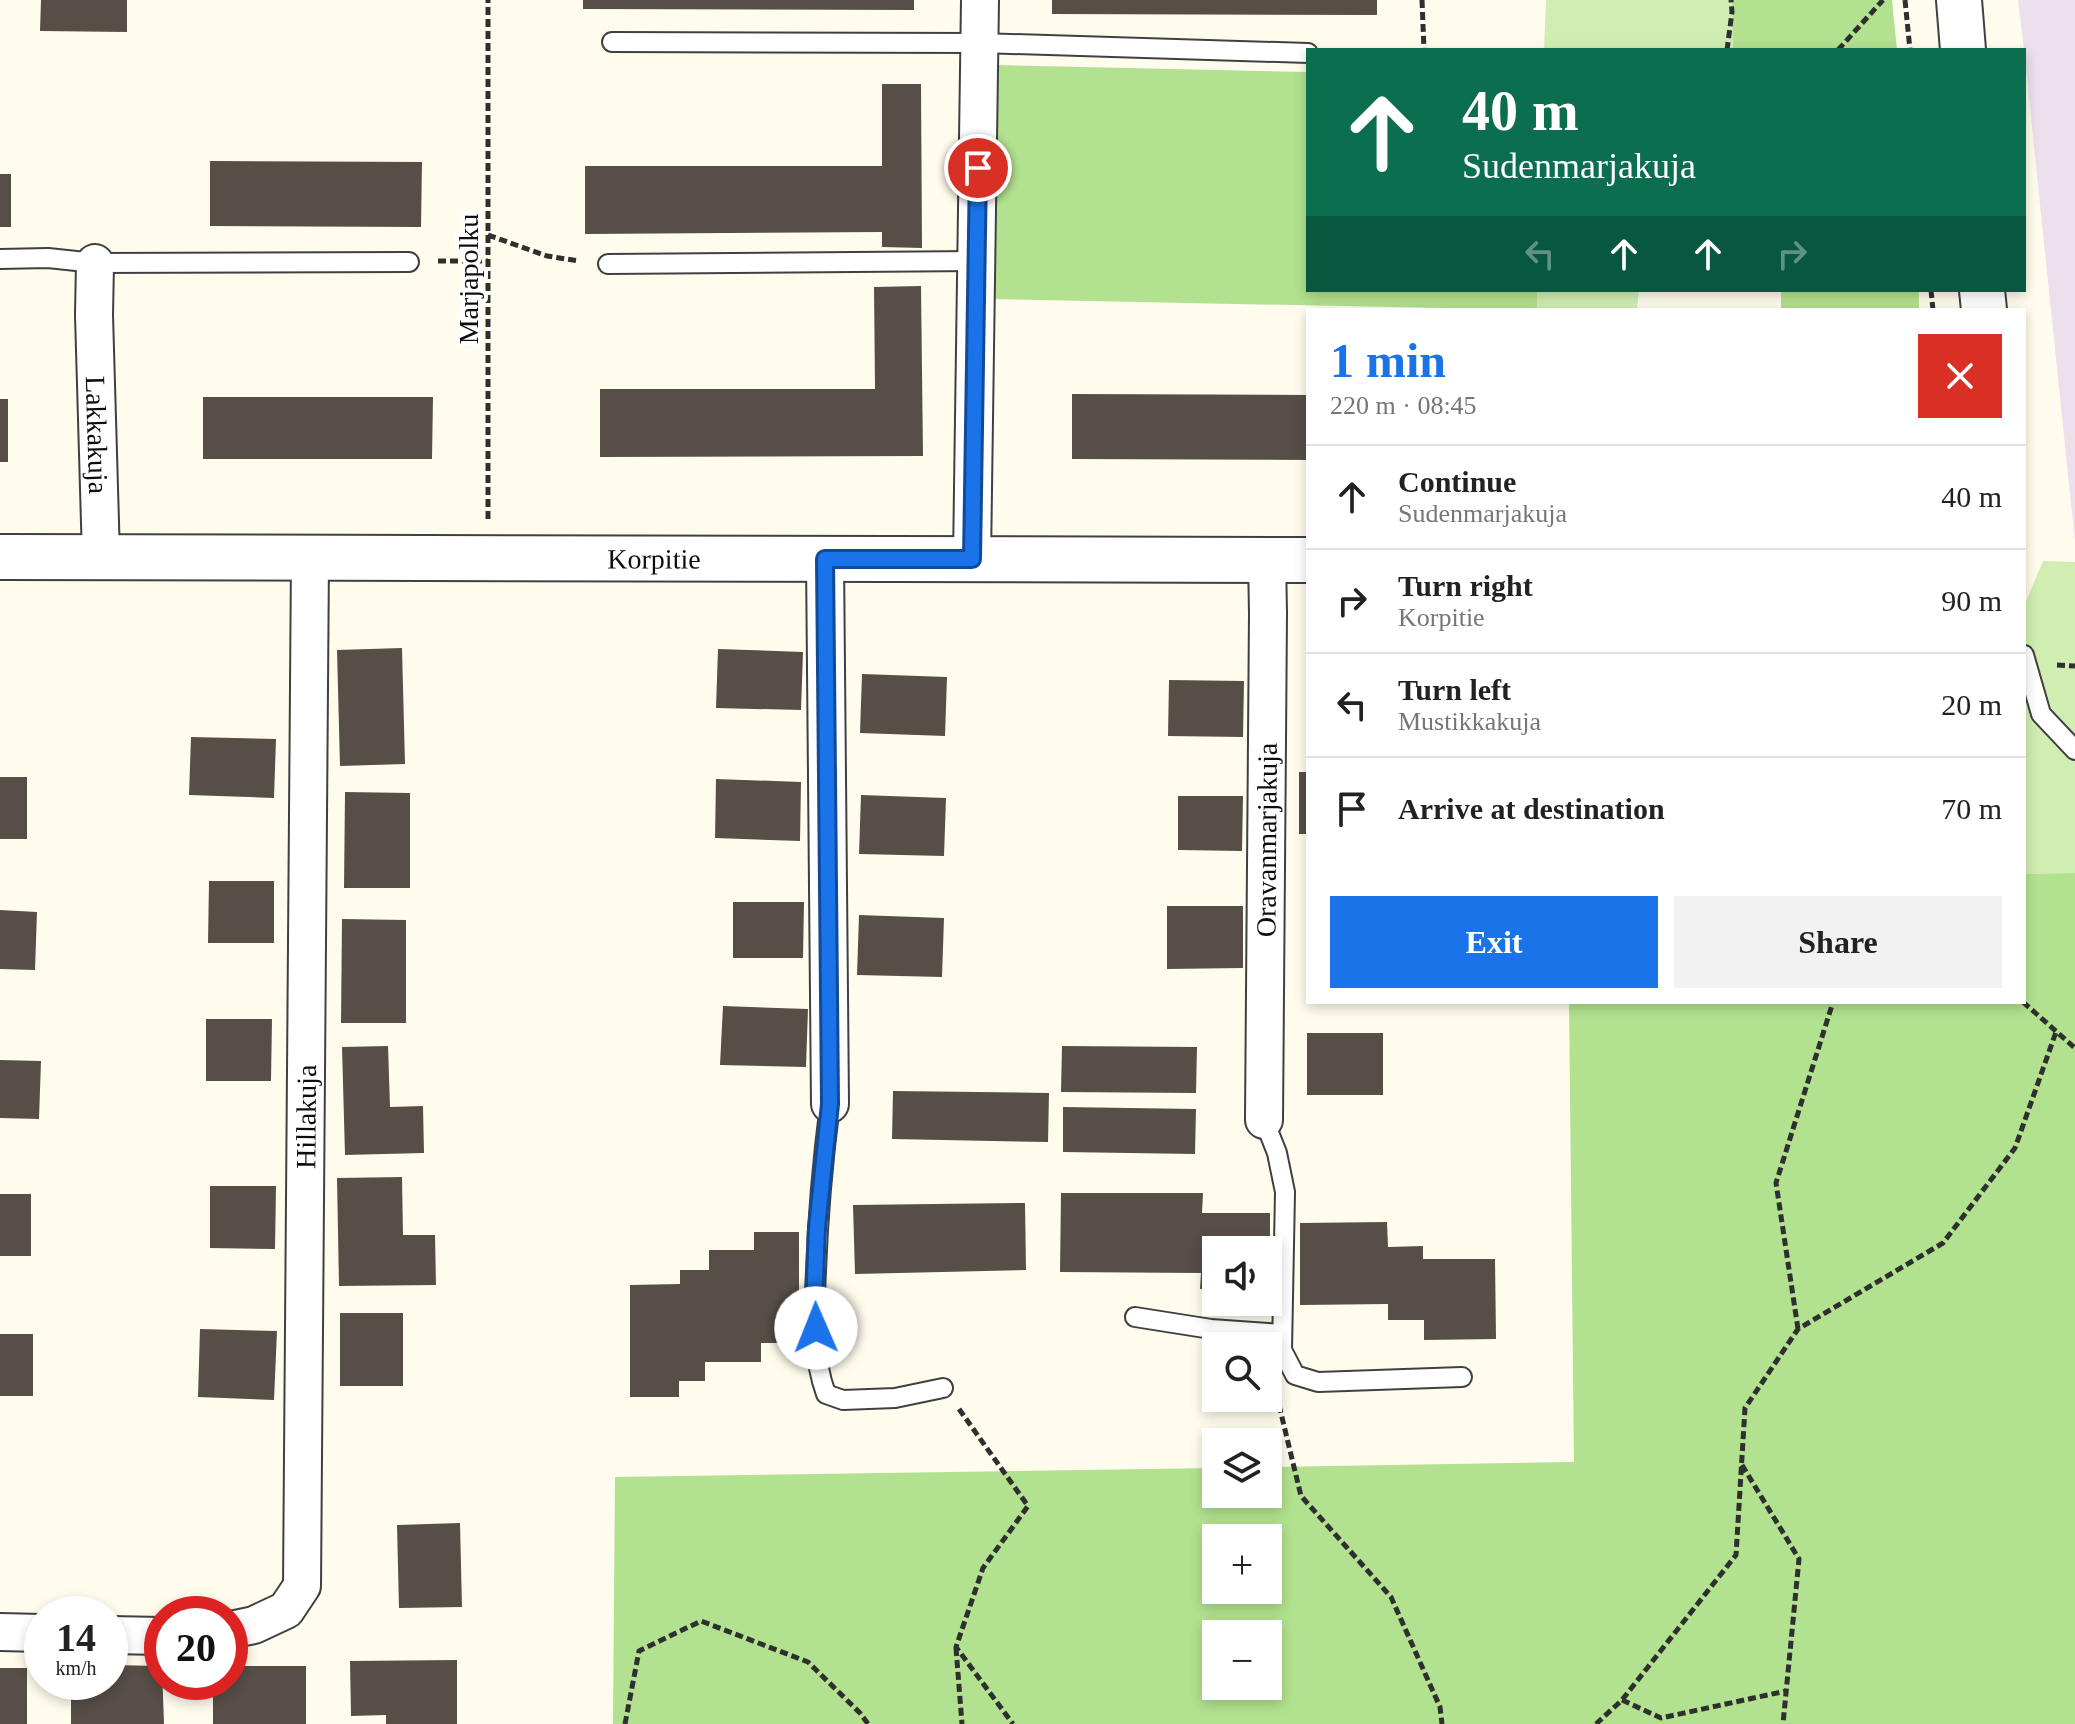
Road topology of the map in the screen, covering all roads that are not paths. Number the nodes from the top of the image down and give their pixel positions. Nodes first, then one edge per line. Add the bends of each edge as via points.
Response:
1 (980, 0) edge
2 (1959, 0) edge
3 (612, 42) dead end
4 (980, 43) junction
5 (1963, 48) edge
6 (1306, 53) edge
7 (0, 259) edge
8 (977, 261) junction
9 (409, 262) road end
10 (95, 263) junction
11 (608, 264) road end
12 (0, 557) edge
13 (101, 557) junction
14 (310, 558) junction
15 (825, 559) junction
16 (972, 559) junction
17 (1287, 560) edge
18 (2026, 662) edge
19 (2075, 750) edge
20 (830, 1104) joint
21 (1264, 1120) joint
22 (1135, 1317) dead end
23 (1254, 1332) edge
24 (1282, 1334) edge
25 (1282, 1350) edge
26 (1462, 1377) dead end
27 (943, 1388) road end
28 (248, 1626) edge
29 (0, 1632) edge
30 (24, 1633) edge

1 - 4 street
2 - 5 street
3 - 4 lane
4 - 6 lane
4 - 8 street
7 - 10 lane
8 - 11 lane
8 - 16 street
9 - 10 lane
10 - 13 street, Lakkakuja
12 - 13 street, Korpitie
13 - 14 street, Korpitie
14 - 15 street, Korpitie
14 - 28 street, Hillakuja via 302,1586 286,1610
15 - 16 street, Korpitie
15 - 20 street
16 - 17 street, Korpitie
17 - 21 street, Oravanmarjakuja via 1268,613
18 - 19 lane via 2041,714
20 - 27 lane via 814,1305 819,1374 826,1394 843,1400 895,1398
21 - 24 lane via 1285,1192
22 - 23 lane
25 - 26 lane via 1295,1375 1318,1382
29 - 30 street

